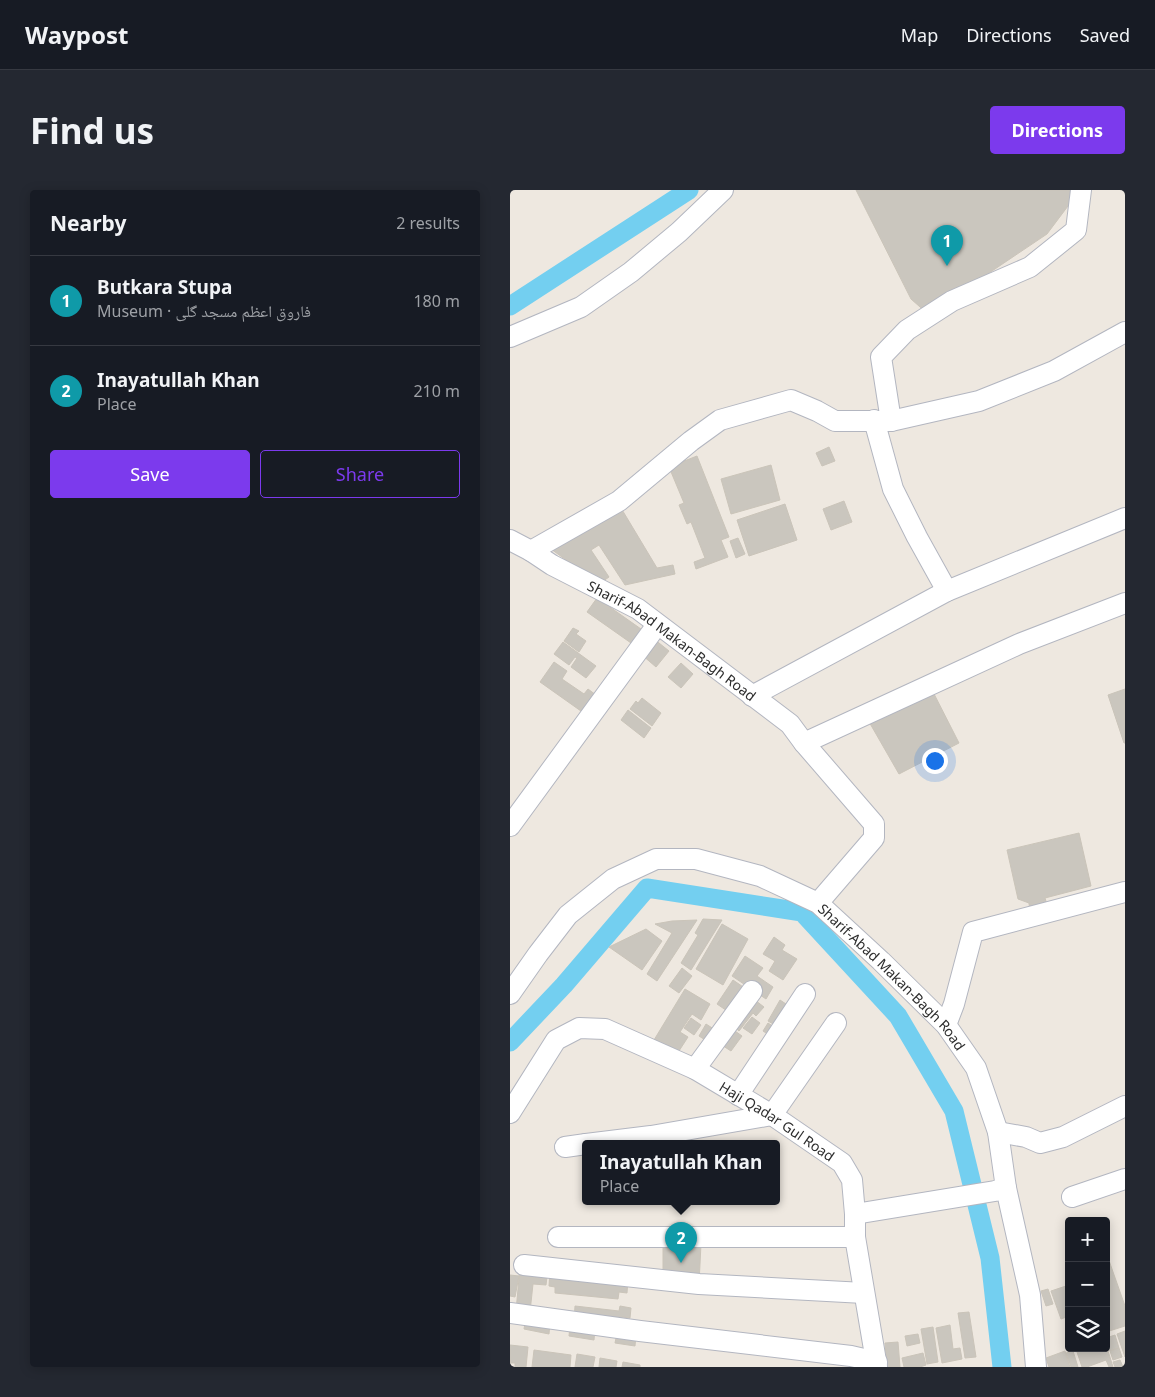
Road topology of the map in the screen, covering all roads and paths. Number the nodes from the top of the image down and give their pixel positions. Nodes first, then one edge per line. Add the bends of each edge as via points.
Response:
1 (723, 190) edge
2 (1081, 190) edge
3 (1125, 332) edge
4 (510, 337) edge
5 (882, 420) junction
6 (1125, 518) edge
7 (510, 540) edge
8 (531, 551) junction
9 (947, 591) junction
10 (1125, 603) edge
11 (657, 625) junction
12 (752, 696) junction
13 (804, 743) junction
14 (510, 826) edge
15 (1125, 892) edge
16 (818, 903) junction
17 (752, 991) dead end
18 (510, 994) edge
19 (805, 994) dead end
20 (836, 1023) dead end
21 (946, 1025) junction
22 (695, 1070) junction
23 (738, 1095) junction
24 (1125, 1106) edge
25 (510, 1113) edge
26 (772, 1115) junction
27 (998, 1132) junction
28 (618, 1140) edge
29 (582, 1145) edge
30 (565, 1147) dead end
31 (1125, 1179) edge
32 (1001, 1190) junction
33 (1072, 1197) dead end
34 (855, 1214) junction
35 (558, 1237) dead end
36 (855, 1237) junction
37 (524, 1265) dead end
38 (864, 1293) junction
39 (510, 1313) edge
40 (877, 1364) edge
41 (1036, 1367) edge

1 - 4 street via 631,272 581,307
2 - 5 street via 1076,230 1030,267 952,301 907,330 881,357
3 - 5 street via 1054,371 979,401
5 - 8 street via 835,421 791,400 720,420 619,501
5 - 9 street via 893,489
6 - 9 street
7 - 8 street, Sharif-Abad Makan-Bagh Road
8 - 11 street, Sharif-Abad Makan-Bagh Road via 638,609
9 - 12 street
10 - 13 street via 1019,644
11 - 12 street, Sharif-Abad Makan-Bagh Road
11 - 14 street
12 - 13 street, Sharif-Abad Makan-Bagh Road via 790,724
13 - 16 street, Sharif-Abad Makan-Bagh Road via 874,824 874,838
15 - 21 street via 973,932
16 - 18 street via 760,876 696,858 656,859 613,879 568,914
16 - 21 street, Sharif-Abad Makan-Bagh Road
17 - 22 street
19 - 23 street
20 - 26 street
21 - 27 street, Sharif-Abad Makan-Bagh Road via 976,1068
22 - 23 street, Haji Qadar Gul Road
22 - 25 street, Haji Qadar Gul Road via 605,1029 579,1028 556,1040
23 - 26 street, Haji Qadar Gul Road
24 - 27 street via 1063,1137 1040,1143
26 - 28 street
26 - 34 street, Haji Qadar Gul Road via 842,1164 852,1180
27 - 32 street, Sharif-Abad Makan-Bagh Road
29 - 30 street
31 - 33 street
32 - 34 street
32 - 41 street, Sharif-Abad Makan-Bagh Road via 1030,1295
34 - 36 street, Haji Qadar Gul Road
35 - 36 street
36 - 38 street, Haji Qadar Gul Road
37 - 38 street via 699,1284
38 - 40 street, Haji Qadar Gul Road
39 - 40 street via 851,1356

